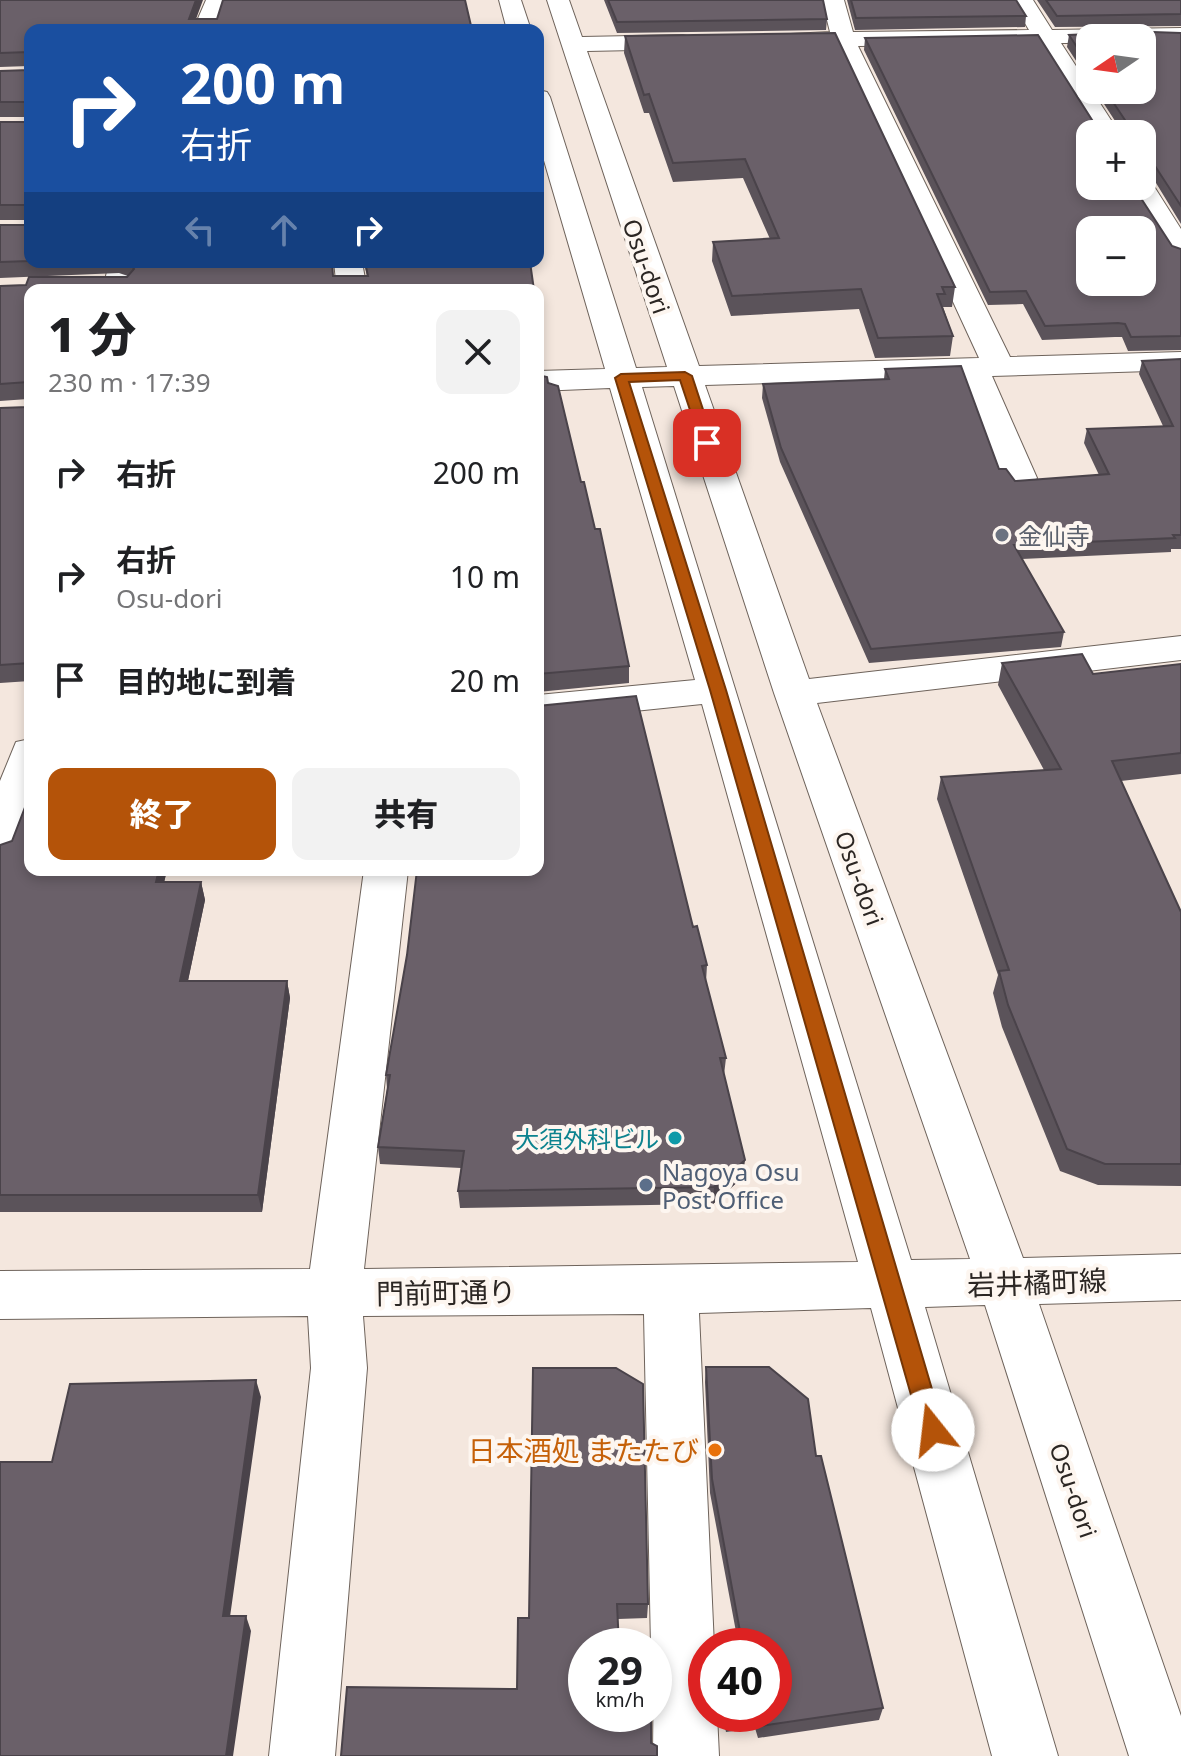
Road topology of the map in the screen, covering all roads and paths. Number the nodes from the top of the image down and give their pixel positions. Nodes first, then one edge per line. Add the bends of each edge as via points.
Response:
1 (217, 0) edge
2 (510, 0) edge
3 (558, 0) edge
4 (833, 0) edge
5 (1022, 0) edge
6 (207, 24) edge
7 (517, 24) edge
8 (1181, 35) edge
9 (1043, 36) junction
10 (843, 39) junction
11 (750, 41) edge
12 (704, 42) edge
13 (571, 44) junction
14 (1098, 120) edge
15 (544, 129) edge
16 (1158, 200) edge
17 (1181, 251) edge
18 (1181, 361) edge
19 (986, 367) junction
20 (685, 376) junction
21 (621, 378) junction
22 (544, 381) edge
23 (1020, 478) edge
24 (1181, 648) edge
25 (718, 690) junction
26 (794, 693) junction
27 (544, 707) edge
28 (24, 738) edge
29 (0, 740) edge
30 (24, 771) edge
31 (0, 847) edge
32 (385, 876) edge
33 (1181, 1277) edge
34 (1005, 1282) junction
35 (892, 1287) junction
36 (671, 1290) junction
37 (334, 1293) junction
38 (0, 1295) edge
39 (302, 1756) edge
40 (686, 1756) edge
41 (1025, 1756) edge
42 (1162, 1756) edge

1 - 6 street
2 - 7 street
3 - 13 street, Osu-dori
4 - 10 street
5 - 9 street
8 - 9 street
9 - 10 street
9 - 14 street
10 - 11 street
10 - 19 street
12 - 13 street
13 - 20 street, Osu-dori
15 - 21 street
16 - 17 street
18 - 19 street
19 - 20 street
19 - 23 street
20 - 21 street
20 - 26 street, Osu-dori
21 - 22 street
21 - 25 street
24 - 26 street
25 - 27 street
25 - 35 street
26 - 34 street, Osu-dori
28 - 29 street
30 - 31 street
32 - 37 street
33 - 34 street, 岩井橘町線
34 - 35 street, 岩井橘町線
34 - 42 street, Osu-dori
35 - 36 street, 門前町通り
35 - 41 street
36 - 37 street, 門前町通り
36 - 40 street
37 - 38 street, 門前町通り
37 - 39 street via 339,1368

